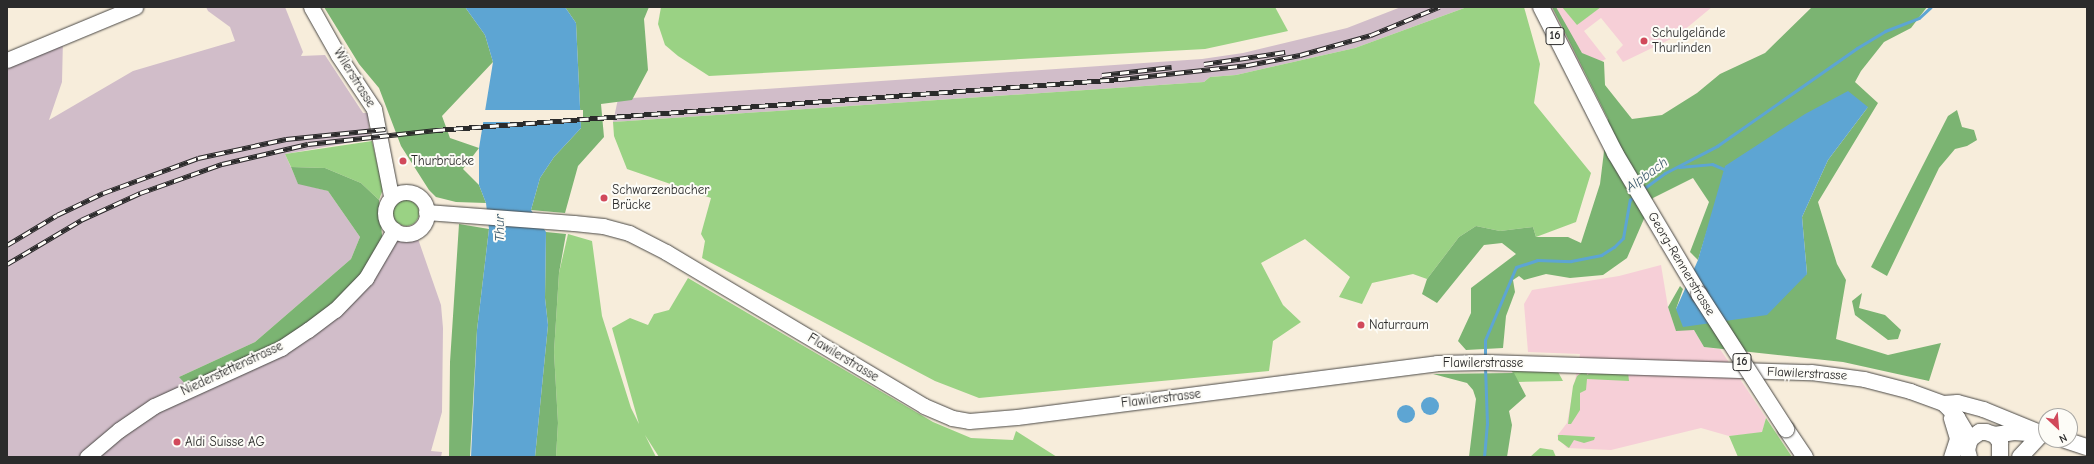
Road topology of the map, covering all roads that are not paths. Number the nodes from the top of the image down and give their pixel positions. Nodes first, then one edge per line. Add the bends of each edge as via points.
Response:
1 (135, 7) edge
2 (311, 7) edge
3 (1541, 7) edge
4 (7, 60) edge
5 (384, 153) junction
6 (406, 191) junction
7 (391, 196) junction
8 (426, 212) junction
9 (394, 230) junction
10 (1948, 403) junction
11 (2038, 432) edge
12 (2026, 434) junction
13 (2038, 434) edge
14 (2038, 440) edge
15 (1974, 445) edge
16 (2001, 454) edge
17 (87, 457) edge
18 (1805, 457) edge
19 (1951, 457) edge
20 (2020, 457) edge

1 - 4 main road
2 - 5 main road, Wilerstrasse via 338,55 374,109
3 - 18 main road, Georg-Rennerstrasse / 16, bridge via 1615,153 1655,222
5 - 6 main road, Wilerstrasse
5 - 7 main road, Wilerstrasse
6 - 7 main road
6 - 8 main road, Wilerstrasse via 418,196
7 - 9 main road, Wilerstrasse via 386,214
8 - 9 main road via 424,225 416,233 402,235
8 - 10 main road, Flawilerstrasse via 603,226 640,237 924,406 952,418 969,421 1030,416 1438,363 1812,372 1864,379 1910,390
9 - 17 main road, Niederstettenstrasse via 366,278 335,310 281,348 154,406 119,430
10 - 11 main road via 1983,409
10 - 15 main road, Flawilerstrasse
10 - 19 main road via 1957,438
12 - 13 main road
12 - 15 main road
12 - 16 main road
14 - 20 main road
15 - 16 main road via 2000,442

